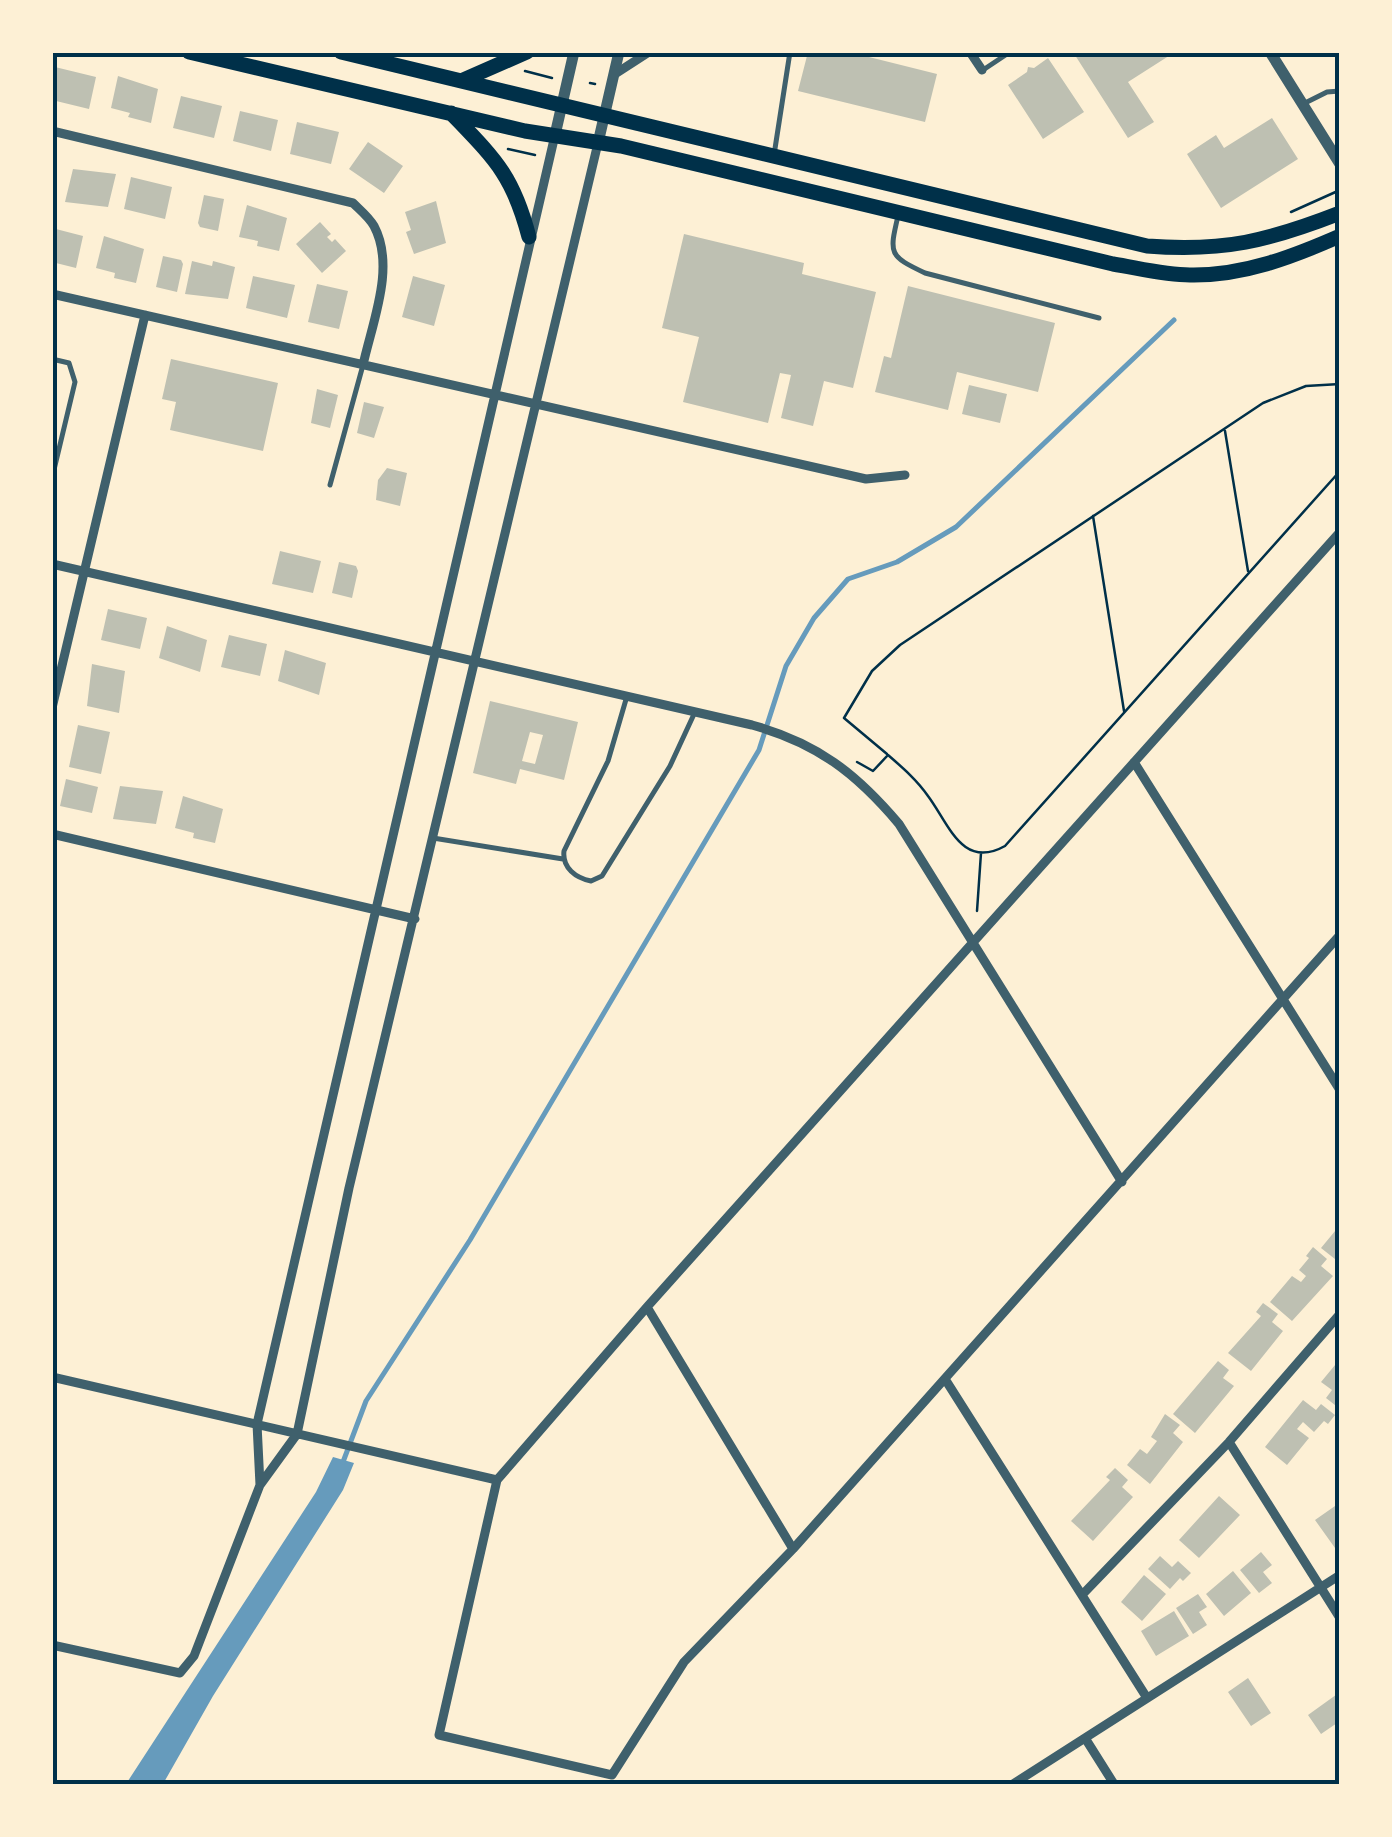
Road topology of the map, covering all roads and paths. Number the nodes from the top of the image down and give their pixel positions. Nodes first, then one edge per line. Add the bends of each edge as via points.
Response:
1 (188, 52) edge
2 (341, 52) edge
3 (527, 52) edge
4 (574, 52) edge
5 (620, 52) edge
6 (649, 52) edge
7 (790, 52) edge
8 (970, 52) edge
9 (1010, 52) edge
10 (1270, 52) edge
11 (518, 69) dead end
12 (982, 70) joint
13 (615, 74) junction
14 (553, 78) dead end
15 (463, 80) junction
16 (1340, 91) edge
17 (1302, 104) junction
18 (562, 105) junction
19 (451, 113) junction
20 (605, 117) junction
21 (52, 130) edge
22 (555, 136) junction
23 (598, 142) junction
24 (496, 146) dead end
25 (536, 155) dead end
26 (773, 158) junction
27 (1338, 158) edge
28 (1340, 190) edge
29 (1340, 212) edge
30 (899, 213) junction
31 (1278, 218) dead end
32 (1340, 236) edge
33 (530, 238) junction
34 (52, 294) edge
35 (145, 316) junction
36 (1100, 318) dead end
37 (52, 359) edge
38 (363, 365) junction
39 (1340, 384) edge
40 (496, 396) junction
41 (535, 404) junction
42 (1224, 428) junction
43 (1340, 471) edge
44 (52, 474) edge
45 (905, 474) dead end
46 (330, 485) dead end
47 (1092, 516) junction
48 (1340, 532) edge
49 (52, 564) edge
50 (84, 571) junction
51 (1248, 573) junction
52 (435, 652) junction
53 (473, 660) junction
54 (627, 696) junction
55 (52, 708) edge
56 (696, 712) junction
57 (1125, 712) junction
58 (888, 755) junction
59 (848, 757) dead end
60 (1134, 762) junction
61 (52, 834) edge
62 (433, 838) junction
63 (982, 853) junction
64 (563, 859) junction
65 (377, 910) junction
66 (977, 911) dead end
67 (415, 919) junction
68 (1340, 935) edge
69 (973, 942) junction
70 (1282, 999) junction
71 (1340, 1090) edge
72 (1122, 1182) junction
73 (647, 1307) junction
74 (1340, 1314) edge
75 (52, 1376) edge
76 (945, 1379) junction
77 (258, 1424) junction
78 (297, 1434) junction
79 (1228, 1442) junction
80 (498, 1480) junction
81 (260, 1485) junction
82 (792, 1549) junction
83 (1340, 1575) edge
84 (1320, 1587) junction
85 (1082, 1595) junction
86 (1340, 1618) edge
87 (52, 1644) edge
88 (1147, 1698) junction
89 (1085, 1738) junction
90 (1013, 1784) edge
91 (1114, 1784) edge

1 - 19 main road
2 - 15 main road
3 - 15 main road
4 - 18 street
5 - 13 street
6 - 13 street
7 - 26 lane
8 - 12 street
9 - 12 lane
10 - 17 street
11 - 14 path
13 - 20 street
15 - 18 main road
16 - 17 lane
17 - 27 street
18 - 20 main road
18 - 22 street
19 - 22 main road
19 - 33 main road via 503,170
20 - 23 street
20 - 26 main road
21 - 38 street via 353,203 373,223 382,245 383,272
22 - 23 main road
22 - 33 street
23 - 30 main road
23 - 41 street
24 - 25 path
26 - 29 main road via 1147,246 1198,250 1252,243
28 - 31 path
30 - 32 main road via 1113,264 1190,275 1249,269
30 - 36 lane via 890,248 905,264
33 - 40 street
34 - 35 street
35 - 38 street
35 - 50 street
37 - 44 lane via 69,363 75,382
38 - 40 street
38 - 46 lane
39 - 42 path via 1293,390
40 - 41 street
40 - 52 street
41 - 45 street via 866,479
41 - 53 street
42 - 47 path
42 - 51 path
43 - 51 path
47 - 57 path
47 - 58 path via 900,644 872,671 844,718
48 - 60 street
49 - 50 street
50 - 52 street
50 - 55 street
51 - 57 path
52 - 53 street
52 - 65 street
53 - 54 street
53 - 62 street
54 - 56 street
54 - 64 lane via 608,761
56 - 64 lane via 602,876 582,879
56 - 69 street via 819,750 878,798
57 - 63 path via 1012,840
58 - 59 path via 873,771
58 - 63 path via 915,778 962,845
60 - 69 street
60 - 70 street
61 - 65 street
62 - 64 lane
62 - 67 street
63 - 66 path
65 - 67 street
65 - 77 street
67 - 78 street
68 - 70 street
69 - 72 street
69 - 73 street
70 - 71 street
70 - 72 street
72 - 76 street
73 - 80 street
73 - 82 street
74 - 79 street
75 - 77 street
76 - 82 street
76 - 85 street
77 - 78 street
77 - 81 street
78 - 80 street
78 - 81 street
79 - 84 street
79 - 85 street
80 - 82 street via 439,1734 612,1774 684,1662
81 - 87 street via 194,1656 180,1673
83 - 84 street
84 - 86 street
84 - 88 street
85 - 88 street
88 - 89 street
89 - 90 street
89 - 91 street

